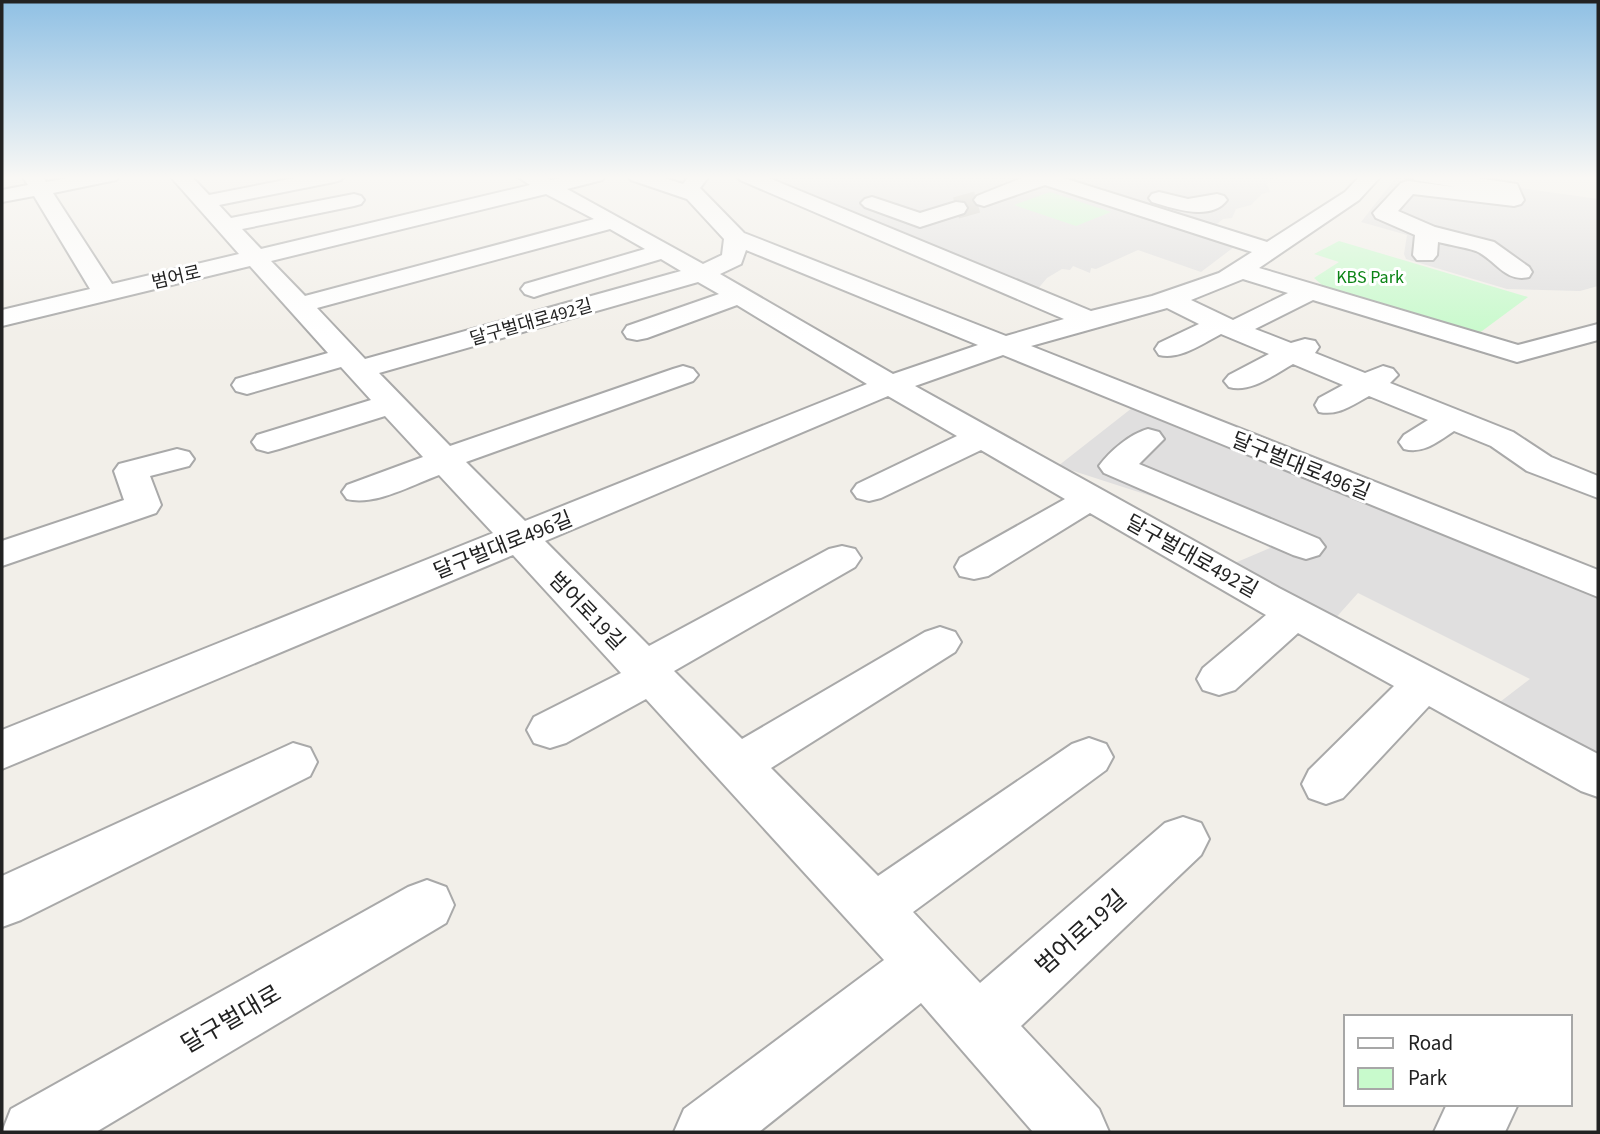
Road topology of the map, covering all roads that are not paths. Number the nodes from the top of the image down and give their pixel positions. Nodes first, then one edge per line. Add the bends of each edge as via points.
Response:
1 (64, 229) edge
2 (229, 229) edge
3 (362, 229) edge
4 (583, 229) edge
5 (627, 229) edge
6 (728, 229) edge
7 (873, 229) edge
8 (943, 229) edge
9 (1204, 229) edge
10 (1302, 229) edge
11 (1406, 229) edge
12 (951, 232) tunnel mouth
13 (736, 238) junction
14 (1270, 250) junction
15 (665, 251) junction
16 (256, 258) junction
17 (1240, 270) junction
18 (1520, 272) dead end
19 (703, 274) junction
20 (534, 289) dead end
21 (1310, 292) junction
22 (105, 293) junction
23 (739, 296) junction
24 (1168, 299) junction
25 (299, 305) junction
26 (2, 318) edge
27 (1089, 320) junction
28 (1227, 327) junction
29 (637, 332) dead end
30 (1598, 332) edge
31 (1319, 339) dead end
32 (1006, 345) junction
33 (1169, 349) dead end
34 (1291, 354) junction
35 (352, 363) junction
36 (683, 375) dead end
37 (1379, 377) junction
38 (1239, 381) dead end
39 (247, 385) dead end
40 (890, 385) junction
41 (391, 404) junction
42 (1330, 405) dead end
43 (1451, 419) junction
44 (982, 437) junction
45 (1148, 439) dead end
46 (268, 442) dead end
47 (1415, 442) dead end
48 (177, 459) dead end
49 (444, 460) junction
50 (1598, 488) edge
51 (869, 491) dead end
52 (359, 492) dead end
53 (1091, 498) junction
54 (519, 539) junction
55 (1306, 547) dead end
56 (2, 554) edge
57 (842, 558) dead end
58 (974, 567) dead end
59 (1598, 584) edge
60 (1294, 613) junction
61 (940, 642) dead end
62 (646, 673) junction
63 (1219, 679) dead end
64 (1424, 683) junction
65 (550, 730) dead end
66 (2, 750) edge
67 (1088, 757) dead end
68 (293, 762) dead end
69 (736, 766) junction
70 (1598, 777) edge
71 (1326, 784) dead end
72 (1183, 839) dead end
73 (2, 902) edge
74 (427, 905) dead end
75 (874, 909) junction
76 (924, 965) junction
77 (979, 1024) junction
78 (1485, 1106) edge
79 (34, 1132) edge
80 (707, 1132) edge
81 (1076, 1132) edge
82 (1467, 1132) edge

1 - 22 street
2 - 16 street, 범어로19길
3 - 16 street, 범어로
4 - 25 street
5 - 15 street, 달구벌대로492길
6 - 13 street, 달구벌대로496길
7 - 27 street
8 - 12 street
9 - 14 street
10 - 14 street, 달구벌대로496길
11 - 18 street via 1426,243 1486,247
13 - 19 street via 733,259
13 - 32 street, 달구벌대로496길
14 - 17 street, 달구벌대로496길
15 - 19 street, 달구벌대로492길
15 - 20 street, 달구벌대로492길
16 - 22 street, 범어로
16 - 25 street, 범어로19길
17 - 21 street
17 - 24 street, 달구벌대로496길
19 - 23 street, 달구벌대로492길
19 - 35 street, 달구벌대로492길
21 - 28 street
21 - 30 street via 1517,354
22 - 26 street, 범어로
23 - 29 street
23 - 40 street, 달구벌대로492길
24 - 27 street, 달구벌대로496길
24 - 28 street
25 - 35 street, 범어로19길
27 - 32 street, 달구벌대로496길
28 - 33 street
28 - 34 street
31 - 34 street
32 - 40 street, 달구벌대로496길
32 - 59 street, 달구벌대로496길
34 - 37 street
34 - 38 street
35 - 39 street
35 - 41 street, 범어로19길
36 - 49 street
37 - 42 street
37 - 43 street
40 - 44 street, 달구벌대로492길
40 - 54 street, 달구벌대로496길
41 - 46 street
41 - 49 street, 범어로19길
43 - 47 street
43 - 50 street via 1502,439 1539,464
44 - 51 street
44 - 53 street, 달구벌대로492길
45 - 55 street via 1116,466
48 - 56 street via 131,471 143,506
49 - 52 street
49 - 54 street, 범어로19길
53 - 58 street
53 - 60 street, 달구벌대로492길
54 - 62 street, 범어로19길
54 - 66 street, 달구벌대로496길
57 - 62 street, 범어로19길
60 - 63 street
60 - 64 street, 달구벌대로492길
61 - 69 street
62 - 65 street, 범어로19길
62 - 69 street, 범어로19길
64 - 70 street, 달구벌대로492길
64 - 71 street
67 - 75 street
68 - 73 street
69 - 75 street, 범어로19길
72 - 77 street, 범어로19길
74 - 79 street, 달구벌대로
75 - 76 street, 범어로19길
76 - 77 street, 범어로19길
76 - 80 street
77 - 81 street, 범어로19길
78 - 82 street

